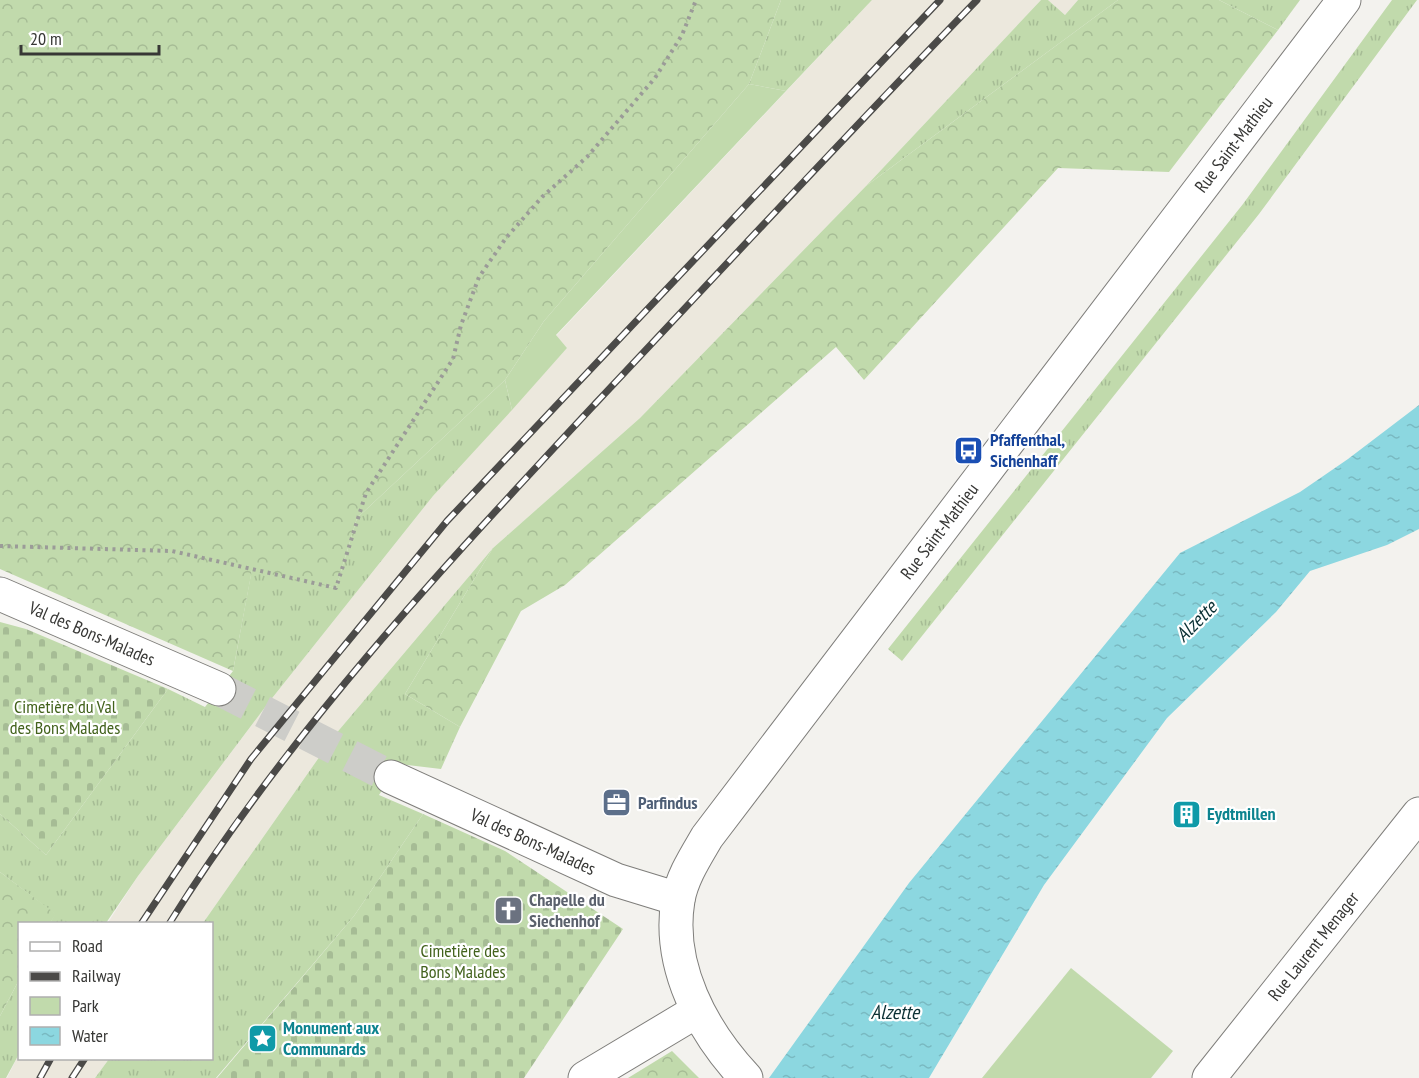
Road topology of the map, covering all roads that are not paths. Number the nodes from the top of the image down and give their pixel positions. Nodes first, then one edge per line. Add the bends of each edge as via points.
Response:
1 (1344, 0) edge
2 (0, 594) edge
3 (219, 689) tunnel mouth
4 (391, 777) tunnel mouth
5 (1419, 814) edge
6 (678, 899) junction
7 (697, 1011) junction
8 (585, 1078) edge
9 (746, 1078) edge
10 (1209, 1078) edge

1 - 6 main road, Rue Saint-Mathieu via 707,837 690,865
2 - 3 main road, Val des Bons-Malades
4 - 6 main road, Val des Bons-Malades via 616,880
5 - 10 main road, Rue Laurent Menager
6 - 7 main road, Rue Saint-Mathieu via 677,938 684,976
7 - 8 main road
7 - 9 main road, Rue Saint-Mathieu via 712,1037

